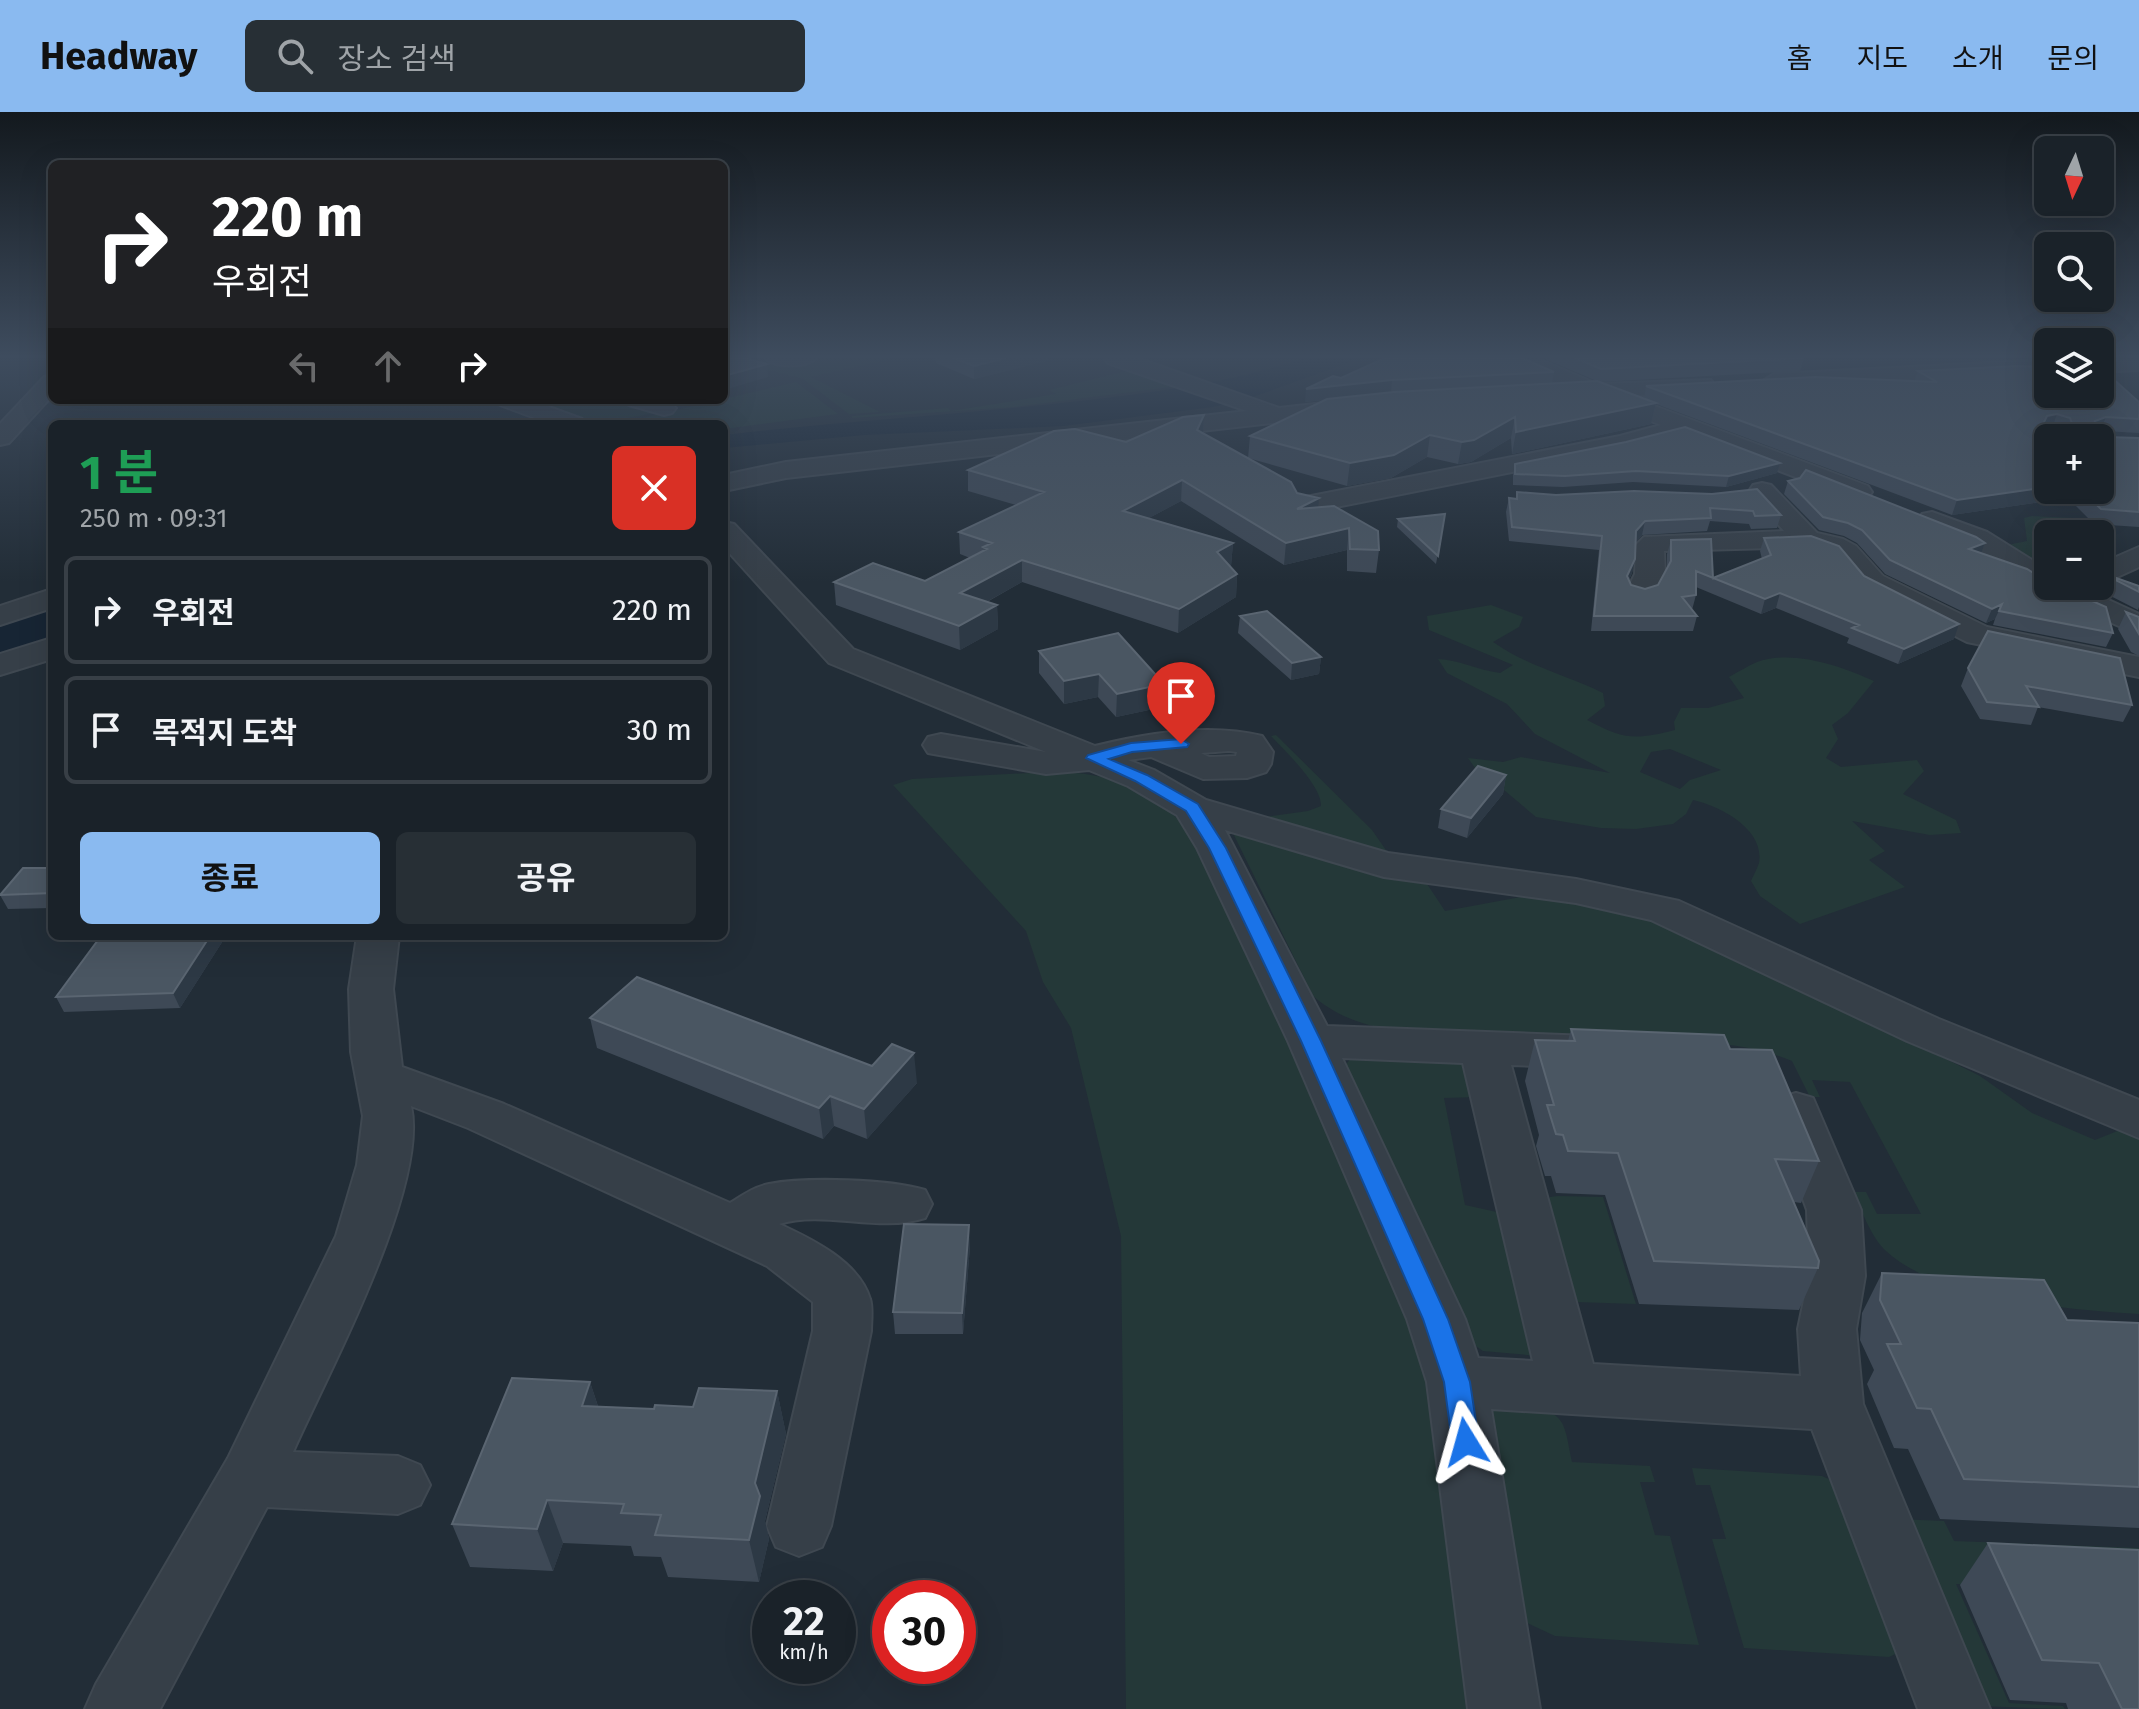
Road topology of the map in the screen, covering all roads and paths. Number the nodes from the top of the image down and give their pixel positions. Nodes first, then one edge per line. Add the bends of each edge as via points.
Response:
1 (1115, 433) edge
2 (1661, 433) edge
3 (1702, 433) edge
4 (1810, 474) junction
5 (728, 482) edge
6 (1372, 492) junction
7 (1882, 501) edge
8 (1306, 505) edge
9 (1911, 512) edge
10 (1401, 514) dead end
11 (728, 534) edge
12 (1807, 539) junction
13 (2114, 544) edge
14 (2139, 546) edge
15 (2139, 556) edge
16 (2114, 569) edge
17 (2034, 575) edge
18 (1641, 592) edge
19 (48, 599) edge
20 (2083, 600) edge
21 (0, 616) edge
22 (2139, 626) edge
23 (48, 649) edge
24 (0, 665) edge
25 (2139, 667) edge
26 (941, 745) dead end
27 (1157, 746) dead end
28 (1094, 758) junction
29 (1192, 808) junction
30 (377, 940) edge
31 (1311, 1041) junction
32 (1483, 1048) junction
33 (1638, 1054) edge
34 (1771, 1066) edge
35 (381, 1077) junction
36 (2139, 1120) edge
37 (906, 1204) dead end
38 (734, 1228) junction
39 (1457, 1382) junction
40 (1570, 1390) junction
41 (1833, 1404) junction
42 (250, 1478) junction
43 (398, 1485) dead end
44 (799, 1526) dead end
45 (121, 1709) edge
46 (1504, 1709) edge
47 (1954, 1709) edge

1 - 5 street via 786,470
2 - 6 street
3 - 4 street
4 - 7 street
4 - 12 street via 1751,494
6 - 8 street
6 - 10 street
9 - 17 street via 1977,538
11 - 28 street via 841,656
12 - 18 street via 1654,543 1650,574
12 - 25 street via 1846,552 1872,582 1978,635
13 - 14 street
15 - 16 street
19 - 21 street
20 - 22 street
23 - 24 street
26 - 28 street via 1046,763
27 - 28 street
28 - 29 street
29 - 31 street via 1217,848
29 - 36 street via 1384,865 1576,891 1664,910 1923,1030
30 - 35 street via 371,989
31 - 32 street
31 - 39 street via 1436,1319
32 - 33 street
32 - 40 street
34 - 41 street via 1788,1089 1834,1210 1837,1276 1827,1329
35 - 38 street via 486,1116
35 - 42 street via 388,1116 383,1165 363,1236
37 - 38 street via 769,1204
38 - 44 street via 786,1251 833,1286 843,1301 842,1331
39 - 40 street
39 - 46 street
40 - 41 street
41 - 47 street
42 - 43 street
42 - 45 street

